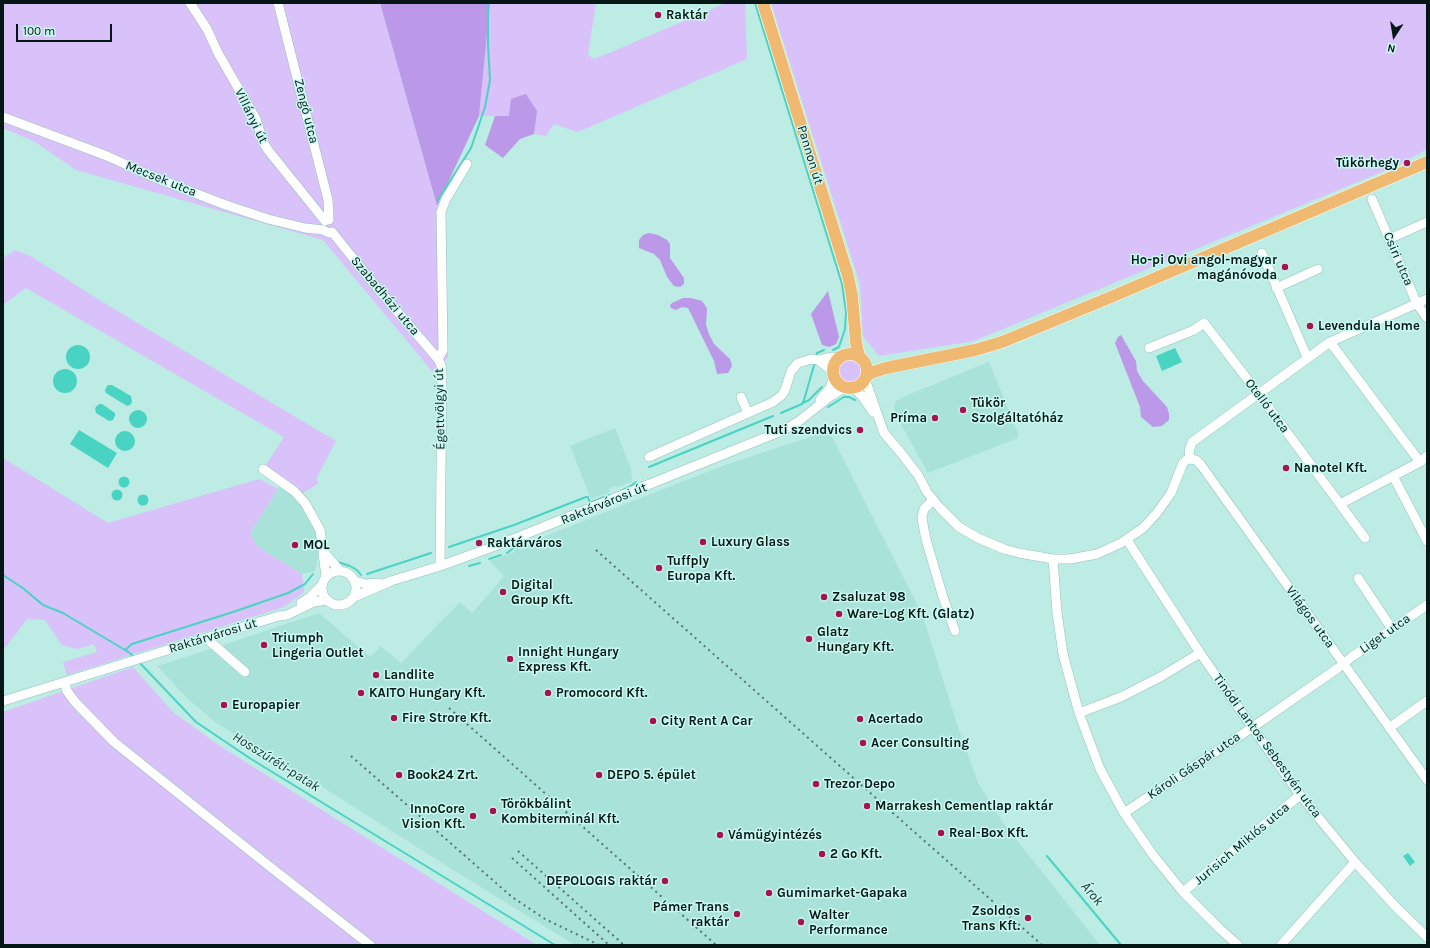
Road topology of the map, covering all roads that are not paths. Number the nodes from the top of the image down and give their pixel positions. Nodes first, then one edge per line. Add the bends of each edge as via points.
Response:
1 (190, 3) edge
2 (278, 3) edge
3 (762, 3) edge
4 (3, 117) edge
5 (1427, 162) edge
6 (467, 164) dead end
7 (1372, 198) dead end
8 (1427, 222) edge
9 (327, 226) junction
10 (1389, 239) junction
11 (1262, 253) dead end
12 (1318, 269) dead end
13 (1276, 288) junction
14 (1427, 299) edge
15 (1417, 304) junction
16 (854, 309) junction
17 (1427, 318) edge
18 (1330, 342) junction
19 (1149, 348) dead end
20 (840, 357) junction
21 (934, 357) junction
22 (1307, 357) junction
23 (438, 359) junction
24 (861, 359) junction
25 (818, 360) junction
26 (833, 373) junction
27 (866, 377) junction
28 (849, 387) junction
29 (1258, 393) junction
30 (741, 397) dead end
31 (810, 412) junction
32 (748, 413) junction
33 (877, 416) junction
34 (648, 457) dead end
35 (1190, 459) junction
36 (1424, 459) edge
37 (263, 469) dead end
38 (1393, 476) junction
39 (933, 500) junction
40 (1340, 504) junction
41 (1365, 538) dead end
42 (1127, 540) junction
43 (1427, 541) edge
44 (322, 550) dead end
45 (1053, 559) junction
46 (440, 566) junction
47 (340, 571) junction
48 (326, 576) junction
49 (1358, 578) dead end
50 (354, 581) junction
51 (390, 581) junction
52 (322, 586) junction
53 (354, 597) junction
54 (326, 600) junction
55 (1427, 605) edge
56 (279, 616) junction
57 (1392, 629) junction
58 (955, 631) dead end
59 (206, 638) junction
60 (1200, 653) junction
61 (1343, 663) junction
62 (245, 672) dead end
63 (64, 682) junction
64 (3, 701) edge
65 (1427, 701) edge
66 (1079, 713) junction
67 (1252, 727) junction
68 (1389, 728) junction
69 (1427, 780) edge
70 (1300, 795) junction
71 (1124, 813) junction
72 (1355, 862) junction
73 (1183, 892) junction
74 (1427, 936) edge
75 (370, 945) edge
76 (1238, 945) edge
77 (1281, 945) edge

1 - 9 street, Villányi út via 256,119 263,142
2 - 9 street, Zengő utca via 328,200
3 - 16 main road, Pannon út via 848,276
4 - 9 street, Mecsek utca via 223,204 305,228
5 - 21 main road via 1002,342
6 - 23 street, Égettvölgyi út via 441,212 443,350
7 - 10 street, Csiri utca
8 - 10 street
9 - 23 street, Szabadházi utca
10 - 15 street, Csiri utca
11 - 13 street
12 - 13 street
13 - 22 street
14 - 15 street
15 - 17 street, Csiri utca
15 - 18 street
16 - 20 main road, Pannon út via 850,338
16 - 24 main road, Pannon út via 856,342
18 - 22 street
18 - 36 street
19 - 29 street, Otelló utca via 1194,330 1204,323
20 - 24 main road via 850,354
20 - 25 street
20 - 26 main road, Raktárvárosi út
21 - 24 main road via 884,362
21 - 27 main road, Raktárvárosi út via 880,369
22 - 29 street
23 - 46 street, Égettvölgyi út via 442,374
24 - 27 main road via 867,368
25 - 26 street
25 - 32 street via 811,359 798,363 791,371 782,395
26 - 28 main road via 840,384
26 - 31 street, Raktárvárosi út via 830,388
27 - 28 main road, Raktárvárosi út via 860,385
27 - 33 street
28 - 31 street, Raktárvárosi út via 828,398
28 - 33 street via 862,396
29 - 35 street via 1192,442 1189,450
29 - 40 street, Otelló utca
30 - 32 street
31 - 46 street, Raktárvárosi út via 784,430 556,523
32 - 34 street
33 - 39 street via 884,433 918,474
35 - 42 street via 1183,463 1171,492 1160,509 1143,528
35 - 61 street, Világos utca via 1201,465
36 - 38 street
37 - 44 street via 294,491 305,503 320,530
38 - 40 street
38 - 43 street
39 - 45 street via 954,522 983,541 1019,553
39 - 58 street via 924,510 924,530
40 - 41 street, Otelló utca
42 - 45 street via 1090,555
42 - 60 street, Tinódi Lantos Sebestyén utca
45 - 66 street via 1063,654
46 - 51 street, Raktárvárosi út
47 - 48 street
47 - 48 street, Raktárvárosi út via 323,551
47 - 50 street, Raktárvárosi út via 350,575
48 - 52 street, Raktárvárosi út
49 - 57 street
50 - 51 street, Raktárvárosi út via 370,584
50 - 53 street
51 - 53 street, Raktárvárosi út
52 - 54 street
52 - 56 street, Raktárvárosi út via 310,597
53 - 54 street, Raktárvárosi út via 340,606
54 - 56 street, Raktárvárosi út
55 - 57 street, Liget utca
56 - 59 street, Raktárvárosi út
57 - 61 street, Liget utca
59 - 62 street
59 - 63 street, Raktárvárosi út
60 - 66 street via 1128,693
60 - 67 street, Tinódi Lantos Sebestyén utca
61 - 67 street, Károli Gáspár utca
61 - 68 street, Világos utca
63 - 64 street, Raktárvárosi út
63 - 75 street via 66,691 75,702 114,742
65 - 68 street
66 - 71 street via 1100,769
67 - 70 street, Tinódi Lantos Sebestyén utca
67 - 71 street, Károli Gáspár utca
68 - 69 street, Világos utca
70 - 72 street, Tinódi Lantos Sebestyén utca
70 - 73 street, Jurisich Miklós utca
71 - 73 street
72 - 74 street, Tinódi Lantos Sebestyén utca via 1394,905
72 - 77 street
73 - 76 street

